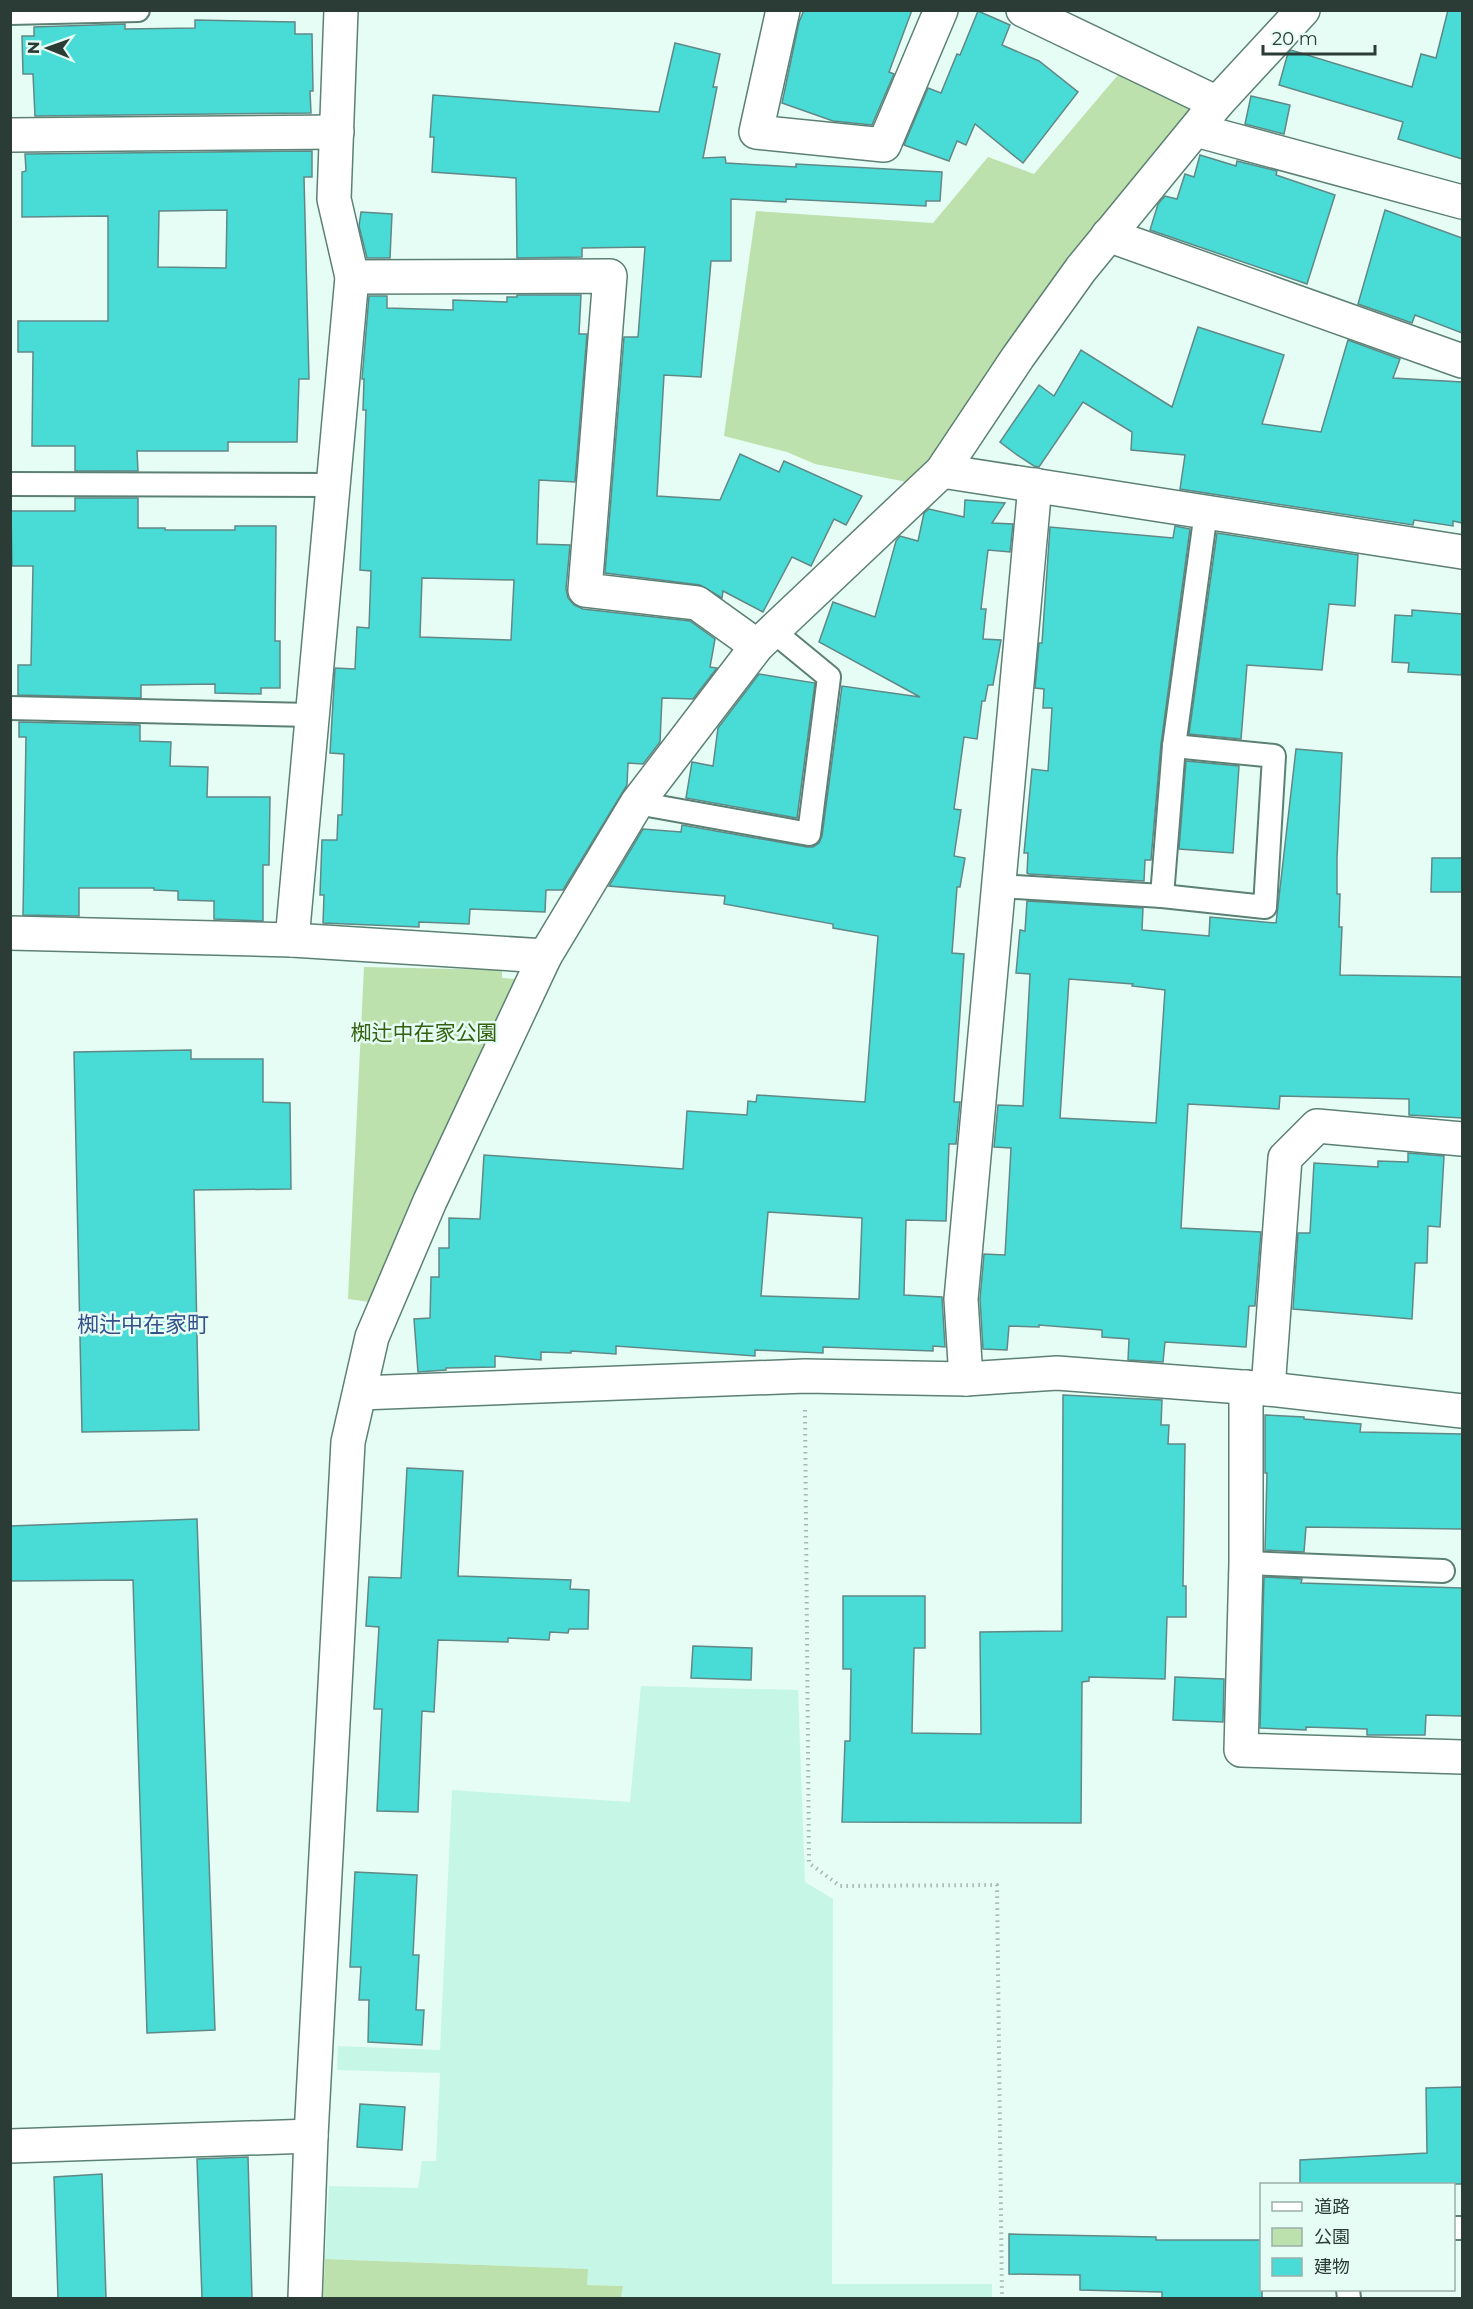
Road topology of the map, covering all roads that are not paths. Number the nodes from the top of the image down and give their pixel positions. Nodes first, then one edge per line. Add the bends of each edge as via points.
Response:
1 (138, 10) edge
2 (341, 10) edge
3 (783, 10) edge
4 (941, 10) edge
5 (1023, 10) edge
6 (1303, 10) edge
7 (10, 13) edge
8 (1217, 103) junction
9 (1196, 130) junction
10 (337, 132) junction
11 (10, 135) edge
12 (1462, 202) edge
13 (1108, 235) junction
14 (352, 277) junction
15 (1462, 361) edge
16 (942, 471) junction
17 (10, 484) edge
18 (335, 485) junction
19 (1035, 485) junction
20 (1206, 512) junction
21 (1462, 552) edge
22 (765, 638) junction
23 (10, 708) edge
24 (312, 715) junction
25 (1174, 746) junction
26 (637, 803) junction
27 (999, 886) junction
28 (1162, 896) junction
29 (10, 933) edge
30 (292, 940) junction
31 (545, 956) junction
32 (1462, 1139) edge
33 (966, 1379) junction
34 (1257, 1388) junction
35 (360, 1393) junction
36 (1462, 1411) edge
37 (1246, 1563) junction
38 (1443, 1571) dead end
39 (1462, 1757) edge
40 (311, 2136) junction
41 (10, 2146) edge
42 (305, 2298) edge

1 - 7 lane
2 - 10 street
3 - 4 street via 756,132 885,146
5 - 8 street
6 - 8 street
8 - 9 street
9 - 12 street
9 - 13 street
10 - 11 street
10 - 14 street via 334,199
13 - 15 street
13 - 16 street via 1018,357
14 - 18 street
14 - 22 street via 610,276 585,590 697,603
16 - 19 street
16 - 22 street
17 - 18 lane
18 - 24 street
19 - 20 street
19 - 27 street
20 - 21 street
20 - 25 lane
22 - 26 street
22 - 26 lane via 829,677 809,834
23 - 24 lane
24 - 30 street
25 - 28 lane
25 - 28 lane via 1274,756 1264,907
26 - 31 street
27 - 28 lane
27 - 33 street via 961,1299
29 - 30 street
30 - 31 street
31 - 35 street via 430,1201 372,1337
32 - 34 street via 1317,1126 1285,1158
33 - 34 street via 1057,1372
33 - 35 street via 805,1376
34 - 36 street
34 - 37 street
35 - 40 street via 348,1442
37 - 38 lane
37 - 39 street via 1241,1749
40 - 41 street
40 - 42 street

